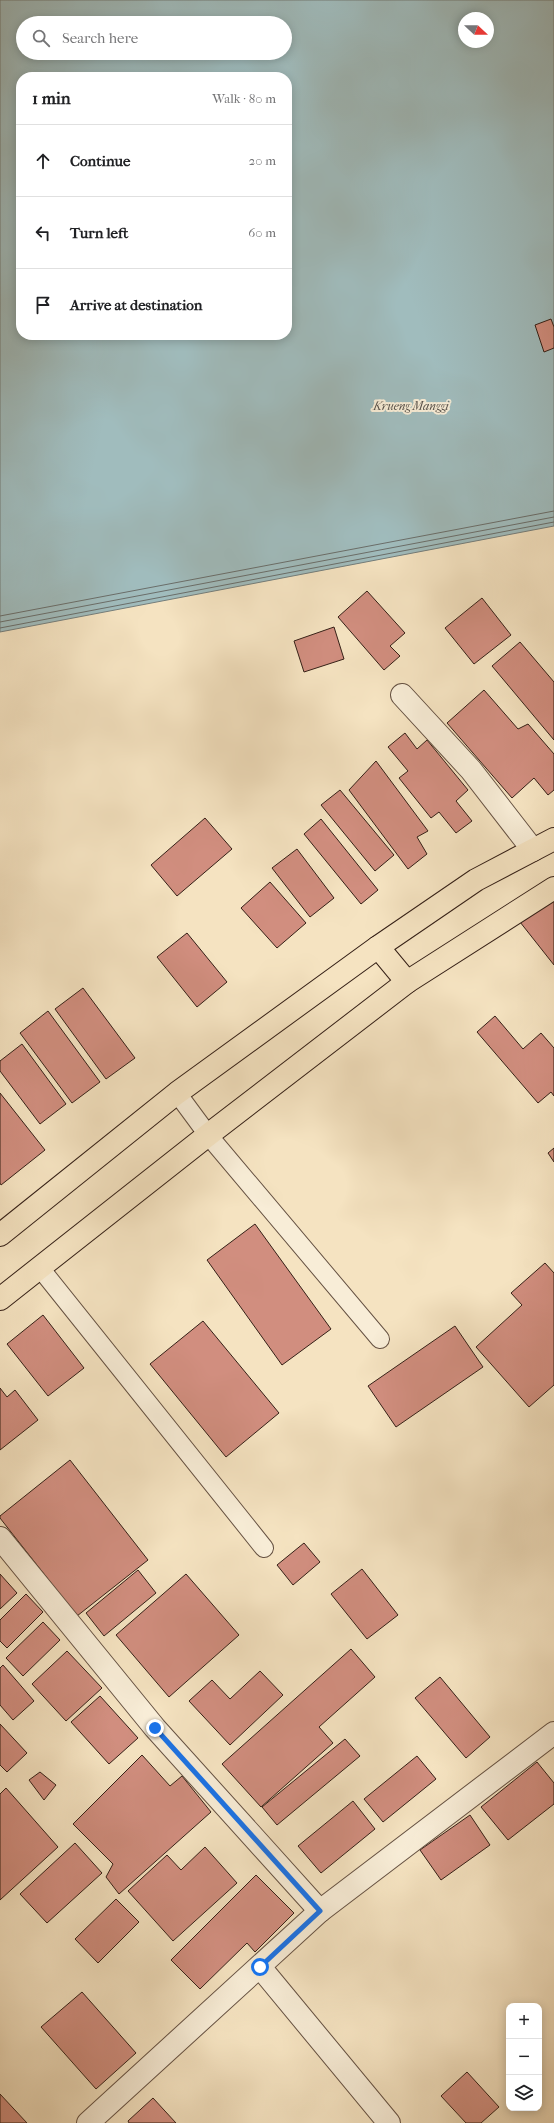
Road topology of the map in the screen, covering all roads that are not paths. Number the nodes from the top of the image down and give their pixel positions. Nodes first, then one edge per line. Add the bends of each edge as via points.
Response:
1 (402, 695) dead end
2 (554, 839) edge
3 (533, 850) junction
4 (554, 888) edge
5 (378, 947) junction
6 (407, 982) junction
7 (177, 1094) junction
8 (208, 1135) junction
9 (0, 1235) edge
10 (40, 1268) junction
11 (0, 1299) edge
12 (380, 1339) dead end
13 (0, 1538) edge
14 (264, 1548) dead end
15 (554, 1733) edge
16 (320, 1911) junction
17 (260, 1967) junction
18 (101, 2119) edge
19 (389, 2123) edge

1 - 3 street via 471,770
2 - 3 highway
3 - 5 highway via 476,880
4 - 6 highway
5 - 6 highway
5 - 7 highway
6 - 8 highway
7 - 8 lane
7 - 9 highway
8 - 10 highway
8 - 12 lane
10 - 11 highway
10 - 14 lane
13 - 16 street via 155,1728
15 - 16 street
16 - 17 street
17 - 18 street
17 - 19 street

